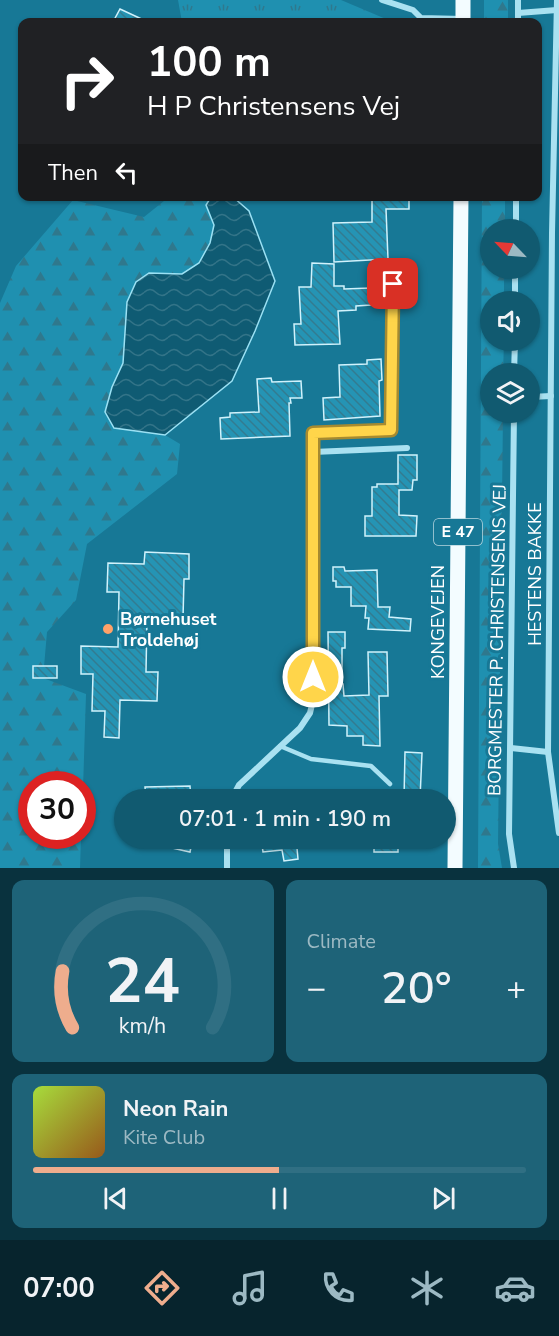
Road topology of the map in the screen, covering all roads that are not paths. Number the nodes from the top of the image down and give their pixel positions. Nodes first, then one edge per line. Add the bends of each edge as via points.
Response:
1 (382, 0) edge
2 (463, 0) edge
3 (518, 0) edge
4 (557, 0) edge
5 (557, 10) junction
6 (518, 13) junction
7 (419, 18) edge
8 (463, 18) edge
9 (518, 18) edge
10 (461, 201) edge
11 (516, 201) edge
12 (516, 219) edge
13 (405, 285) dead end
14 (551, 396) junction
15 (540, 397) edge
16 (514, 423) edge
17 (407, 448) dead end
18 (313, 452) junction
19 (280, 746) junction
20 (511, 748) junction
21 (548, 753) junction
22 (390, 784) dead end
23 (236, 789) edge
24 (559, 833) edge
25 (227, 849) edge
26 (227, 868) edge
27 (455, 868) edge
28 (514, 868) edge

1 - 7 street via 413,10
2 - 8 main road
3 - 6 street
4 - 5 street, HESTENS BAKKE
5 - 6 street
5 - 14 street, HESTENS BAKKE
6 - 9 street
10 - 27 main road, KONGEVEJEN / E 47
11 - 12 street
13 - 18 street via 393,284 391,430 313,433
14 - 15 street
14 - 21 street, HESTENS BAKKE
16 - 20 street, BORGMESTER P. CHRISTENSENS VEJ
17 - 18 street
18 - 19 street via 313,700 300,728
19 - 22 lane via 311,759 371,765
19 - 23 street
20 - 21 street
20 - 28 street, BORGMESTER P. CHRISTENSENS VEJ via 509,834
21 - 24 street, HESTENS BAKKE
25 - 26 street

